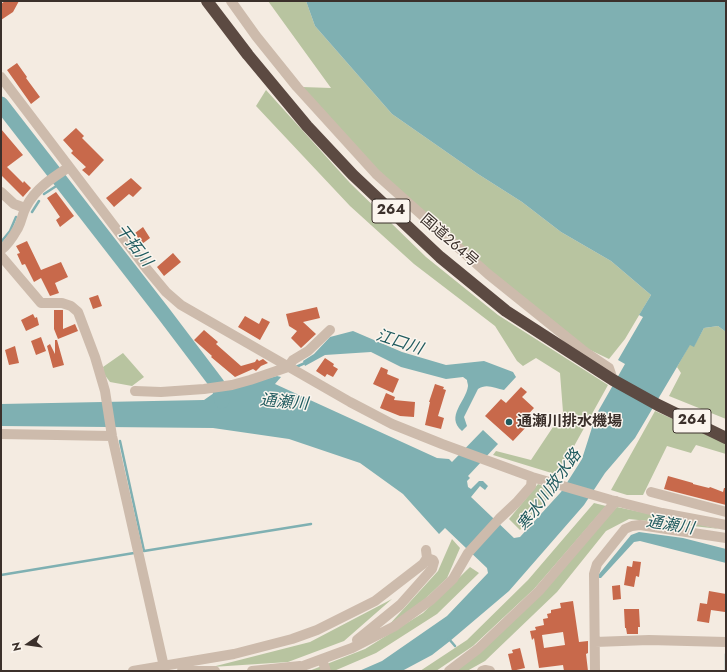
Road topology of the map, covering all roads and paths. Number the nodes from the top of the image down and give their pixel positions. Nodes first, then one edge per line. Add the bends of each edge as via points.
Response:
1 (207, 1) edge
2 (231, 1) edge
3 (1, 77) edge
4 (65, 169) junction
5 (1, 192) edge
6 (25, 208) junction
7 (1, 250) edge
8 (1, 256) edge
9 (330, 330) dead end
10 (292, 369) junction
11 (612, 380) junction
12 (134, 391) dead end
13 (1, 434) edge
14 (111, 435) junction
15 (726, 438) edge
16 (536, 478) junction
17 (651, 492) dead end
18 (614, 501) junction
19 (726, 512) edge
20 (726, 525) edge
21 (726, 538) edge
22 (595, 642) junction
23 (726, 642) edge
24 (340, 652) junction
25 (324, 664) edge
26 (164, 669) edge
27 (296, 669) edge
28 (133, 671) edge
29 (182, 671) edge
30 (214, 671) edge
31 (252, 671) edge
32 (449, 671) edge
33 (595, 671) edge

1 - 11 highway, 国道264号 / 264 via 307,126 353,175 434,252 506,311
2 - 11 street via 297,87 376,174 488,274 585,352 610,368
3 - 4 street
4 - 6 street via 36,192
4 - 10 street via 166,292 187,309
5 - 6 street via 14,204
6 - 7 street via 18,227
8 - 14 street via 41,303 62,303 78,312 95,357 106,397
9 - 10 street via 308,351 293,360
10 - 12 street via 204,390
10 - 16 street via 392,424
11 - 15 highway, 国道264号 / 264
13 - 14 street
14 - 26 street
16 - 18 street
16 - 24 street via 468,553 453,579 431,600 395,626
17 - 19 street
18 - 20 street
18 - 32 street via 539,591 478,649
21 - 22 street via 640,525 625,530 597,564 594,574
22 - 23 street
22 - 33 street
24 - 25 street
24 - 26 street via 364,636 400,605 432,568 434,560 427,554 423,564 375,601 317,630 234,654
25 - 27 street
26 - 28 street
27 - 31 street
29 - 30 street

